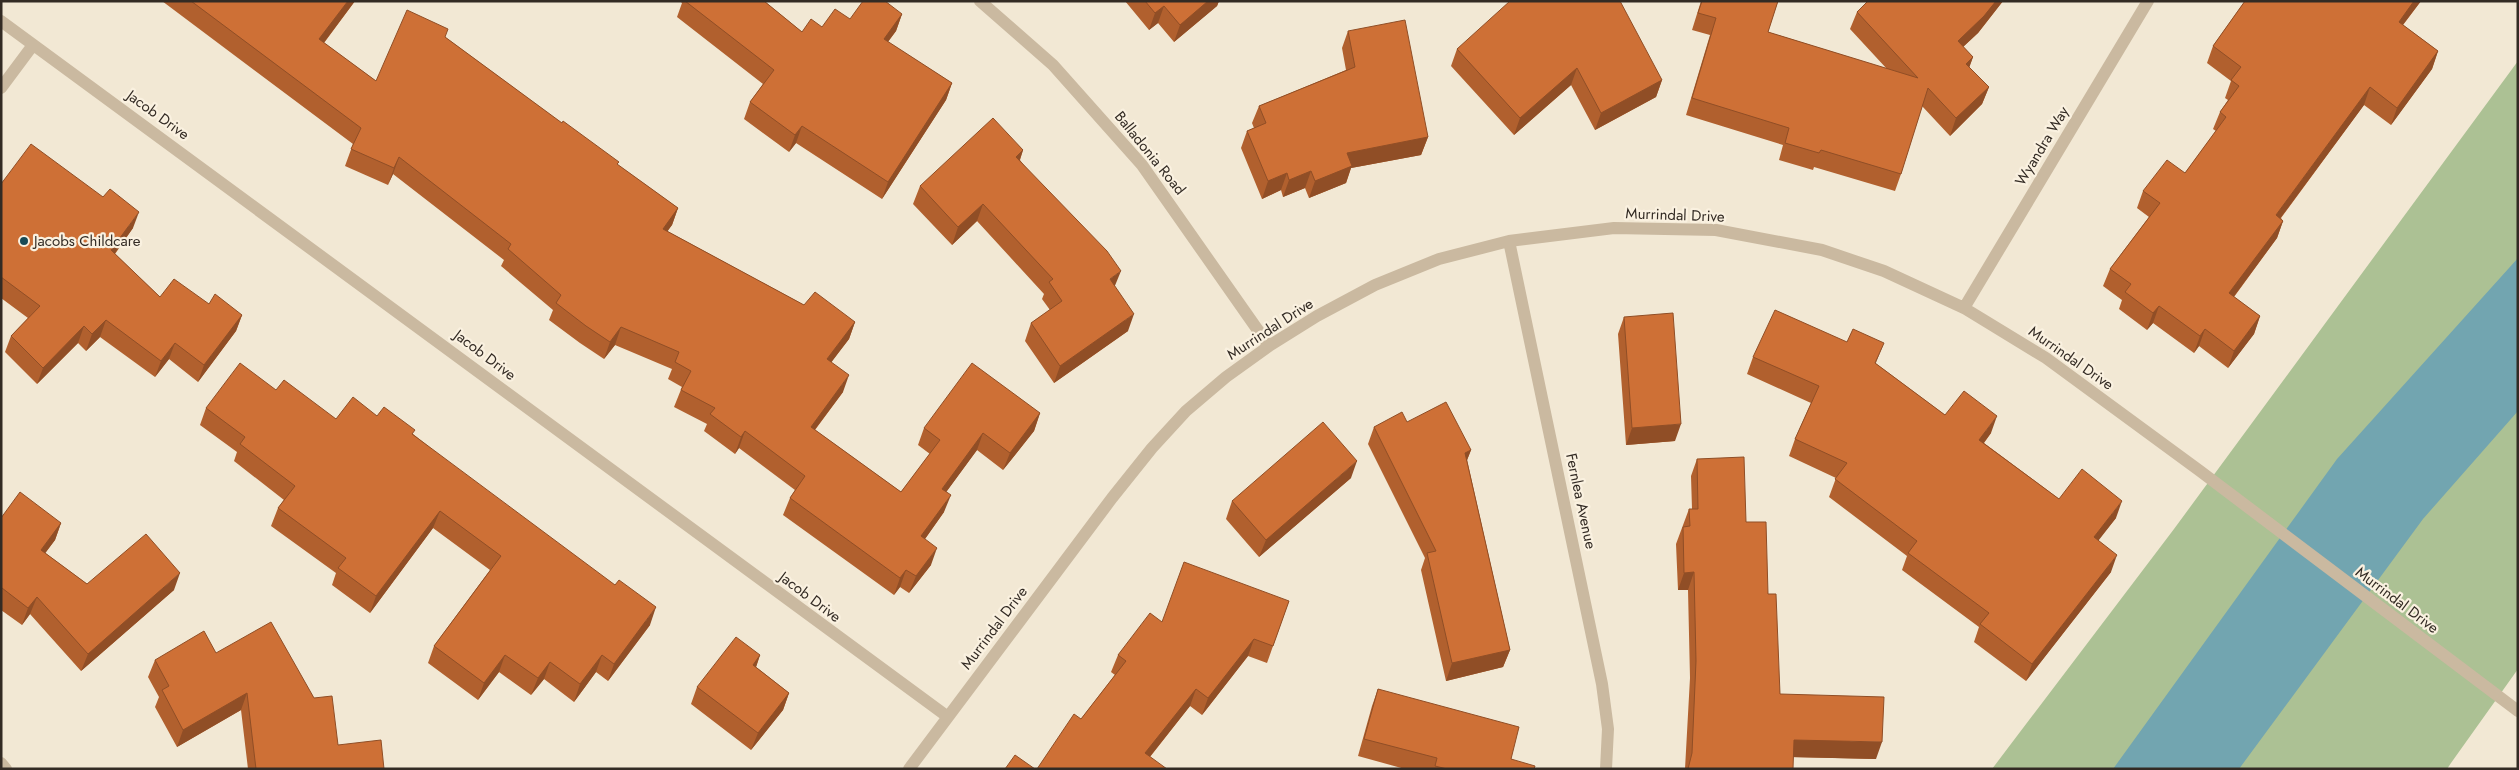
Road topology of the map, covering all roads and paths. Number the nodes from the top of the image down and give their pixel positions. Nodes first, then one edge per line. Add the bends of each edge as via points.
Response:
1 (980, 1) edge
2 (2148, 1) edge
3 (1, 21) edge
4 (33, 45) junction
5 (1, 88) edge
6 (1509, 241) junction
7 (1964, 308) junction
8 (1269, 346) junction
9 (2518, 710) edge
10 (948, 717) junction
11 (1, 763) edge
12 (6, 769) edge
13 (909, 769) edge
14 (1606, 769) edge

1 - 8 street, Balladonia Road via 1053,65 1142,166
2 - 7 street, Wyandra Way
3 - 4 street, Jacob Drive
4 - 5 street
4 - 10 street, Jacob Drive
6 - 7 street, Murrindal Drive via 1614,228 1716,230 1851,258
6 - 8 street, Murrindal Drive via 1439,259 1376,285
6 - 14 street, Fernlea Avenue via 1602,684 1608,729
7 - 9 street, Murrindal Drive via 2046,358
8 - 10 street, Murrindal Drive via 1186,411 1152,448
10 - 13 street, Murrindal Drive
11 - 12 street

